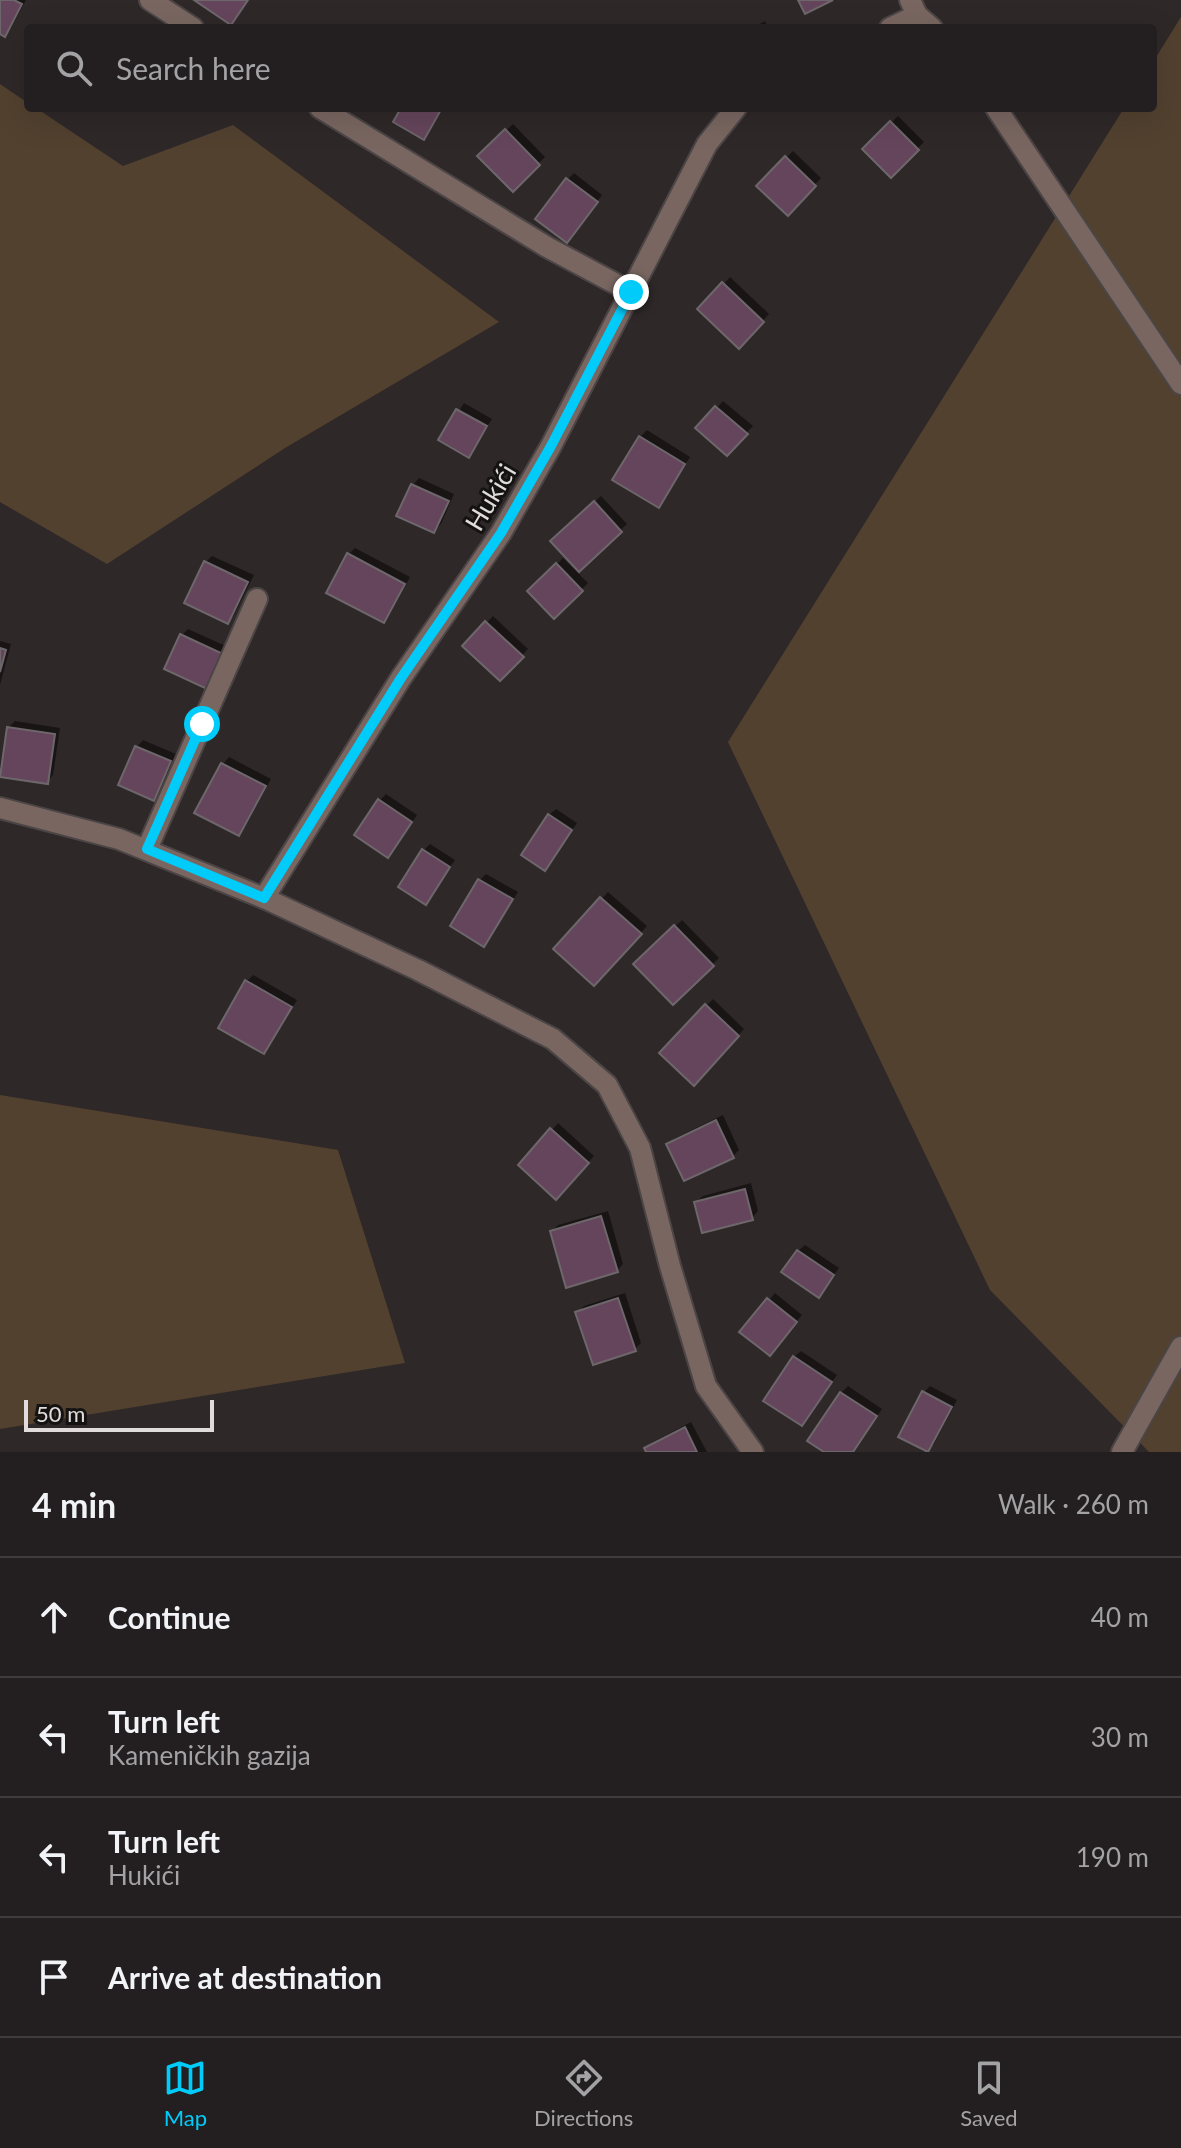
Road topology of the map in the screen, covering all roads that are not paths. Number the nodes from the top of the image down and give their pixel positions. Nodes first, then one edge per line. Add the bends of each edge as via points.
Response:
1 (150, 0) edge
2 (920, 14) edge
3 (187, 24) edge
4 (899, 24) edge
5 (327, 112) edge
6 (733, 112) edge
7 (999, 112) edge
8 (631, 292) junction
9 (1181, 384) edge
10 (257, 599) dead end
11 (0, 808) edge
12 (147, 849) junction
13 (264, 898) junction
14 (1181, 1347) edge
15 (753, 1452) edge
16 (1122, 1452) edge

1 - 3 street
2 - 4 street
5 - 8 street via 547,247
6 - 8 street, Hukići via 707,144
7 - 9 street
8 - 13 street, Hukići via 501,533 401,678
10 - 12 street
11 - 12 street
12 - 13 street
13 - 15 street via 553,1039 607,1085 640,1148 706,1386
14 - 16 street

